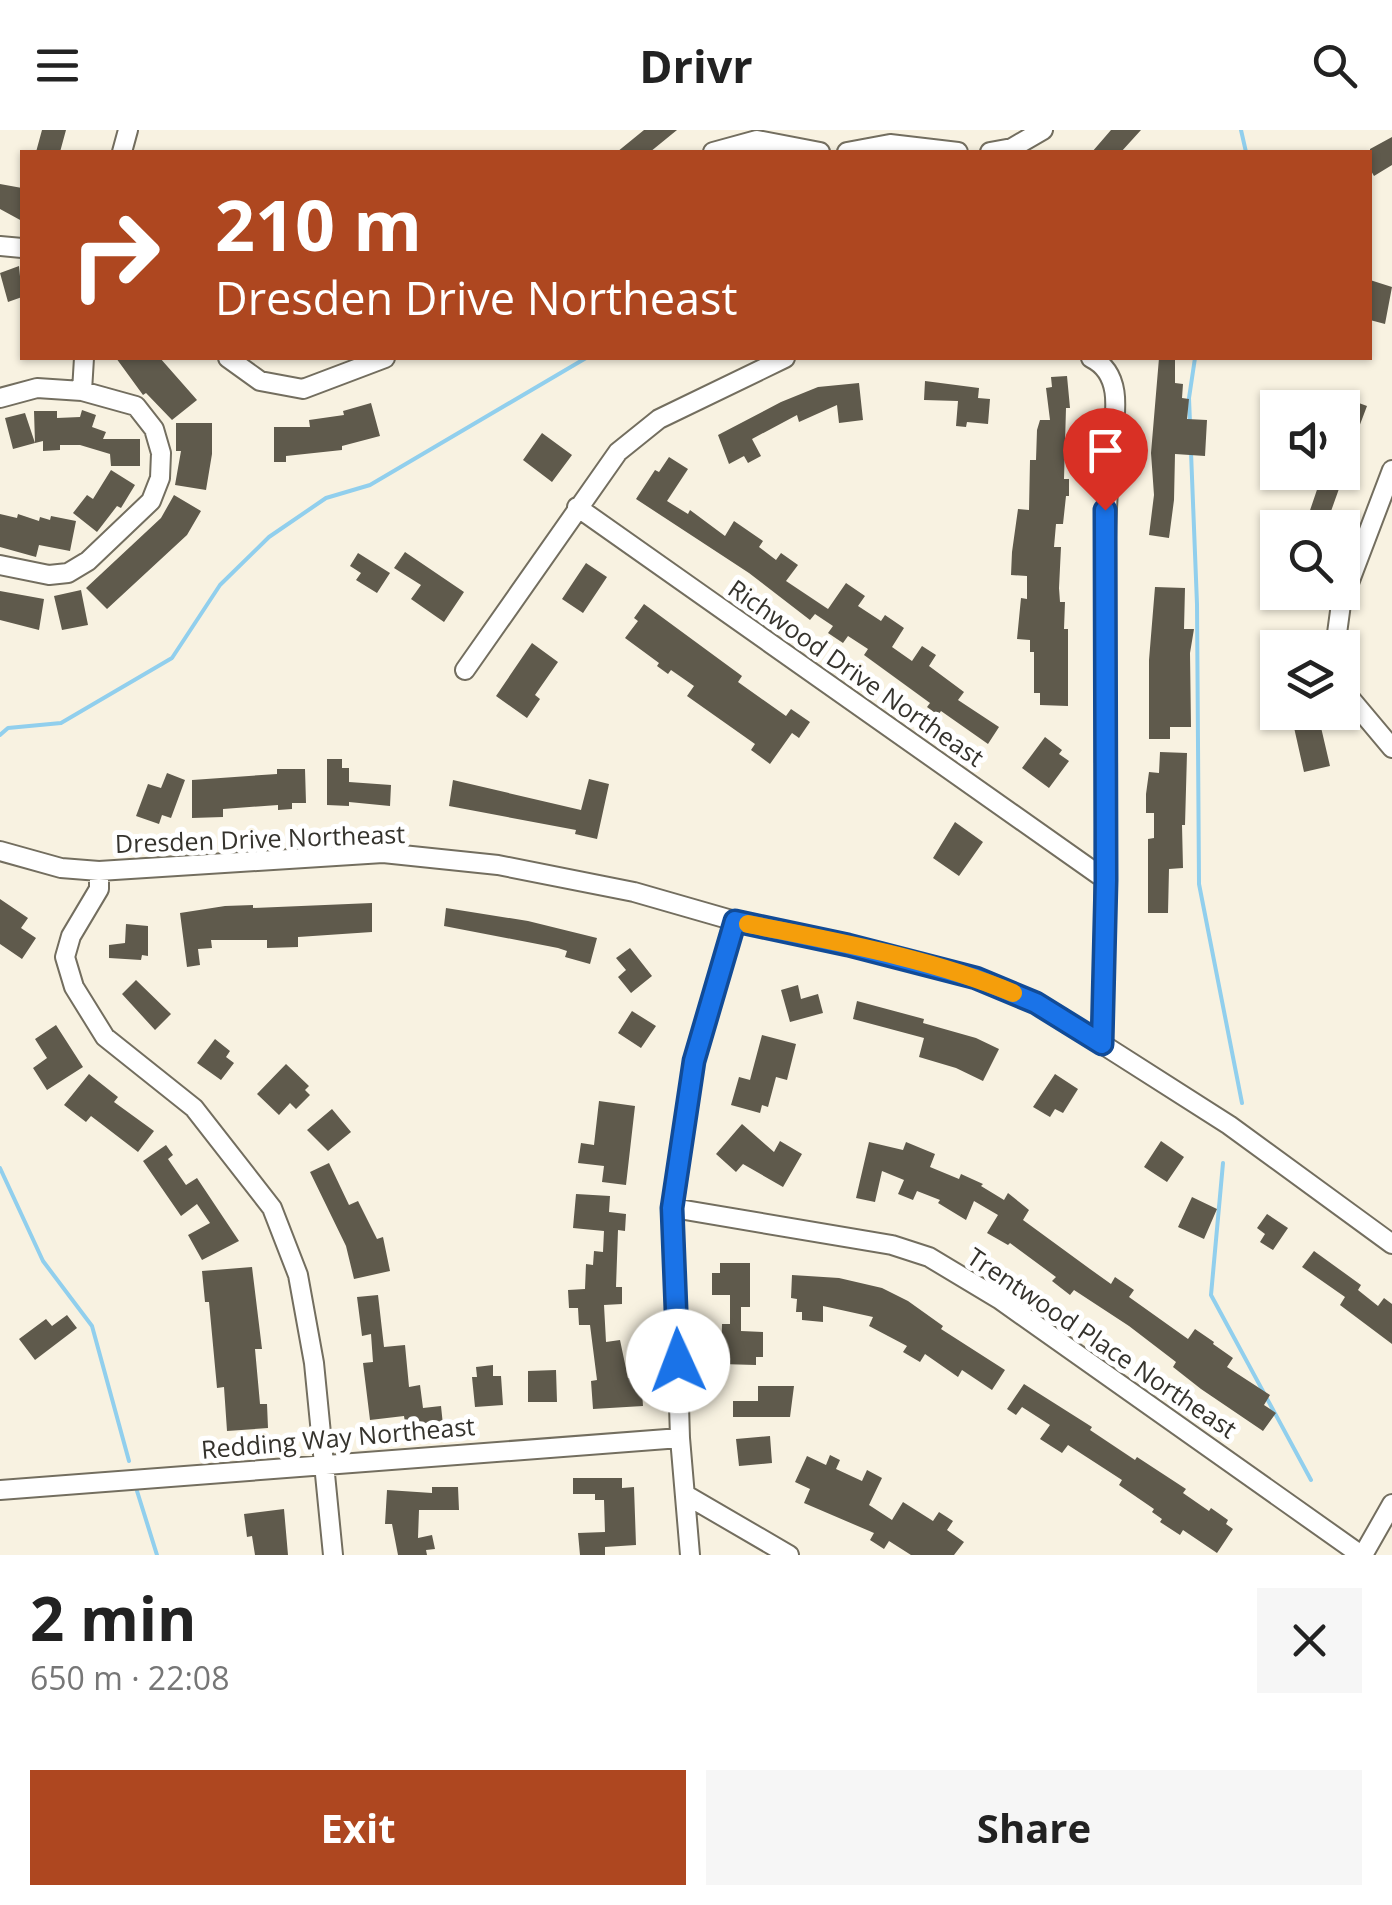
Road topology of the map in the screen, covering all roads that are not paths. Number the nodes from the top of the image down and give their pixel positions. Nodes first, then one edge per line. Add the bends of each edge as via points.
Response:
1 (1043, 130) edge
2 (720, 150) edge
3 (809, 150) edge
4 (858, 150) edge
5 (941, 150) edge
6 (1001, 150) edge
7 (84, 360) edge
8 (231, 360) edge
9 (380, 360) edge
10 (781, 360) edge
11 (1095, 360) edge
12 (82, 392) junction
13 (0, 398) edge
14 (1392, 470) edge
15 (577, 507) junction
16 (0, 565) edge
17 (1338, 630) edge
18 (465, 670) dead end
19 (1360, 711) edge
20 (1392, 748) edge
21 (0, 851) edge
22 (99, 871) junction
23 (1106, 880) junction
24 (735, 921) junction
25 (1102, 1044) junction
26 (672, 1208) junction
27 (1392, 1244) edge
28 (680, 1438) junction
29 (324, 1464) junction
30 (0, 1490) edge
31 (686, 1496) junction
32 (1392, 1504) edge
33 (333, 1555) edge
34 (690, 1555) edge
35 (789, 1555) edge
36 (1362, 1555) edge

1 - 6 street
2 - 3 street via 756,140
4 - 5 street via 890,144
7 - 12 street
8 - 9 street via 260,381 304,389
10 - 15 street via 659,419 618,452
11 - 23 street via 1114,379 1105,510
12 - 13 street via 37,388
12 - 16 street via 136,406 154,429 160,478 151,501 68,573
14 - 17 street
15 - 18 street
15 - 23 street, Richwood Drive Northeast
19 - 20 street
21 - 22 street, Dresden Drive Northeast
22 - 24 street, Dresden Drive Northeast via 382,853 498,865
22 - 29 street via 99,888 65,957 74,987 105,1037 194,1108 272,1208 298,1275
23 - 25 street
24 - 25 street, Dresden Drive Northeast via 976,978 1036,1003
24 - 26 street via 694,1061
25 - 27 street, Dresden Drive Northeast via 1229,1125
26 - 28 street
26 - 36 street, Trentwood Place Northeast via 929,1257
28 - 29 street, Redding Way Northeast
28 - 31 street
29 - 30 street, Redding Way Northeast
29 - 33 street
31 - 34 street
31 - 35 street
32 - 36 street

